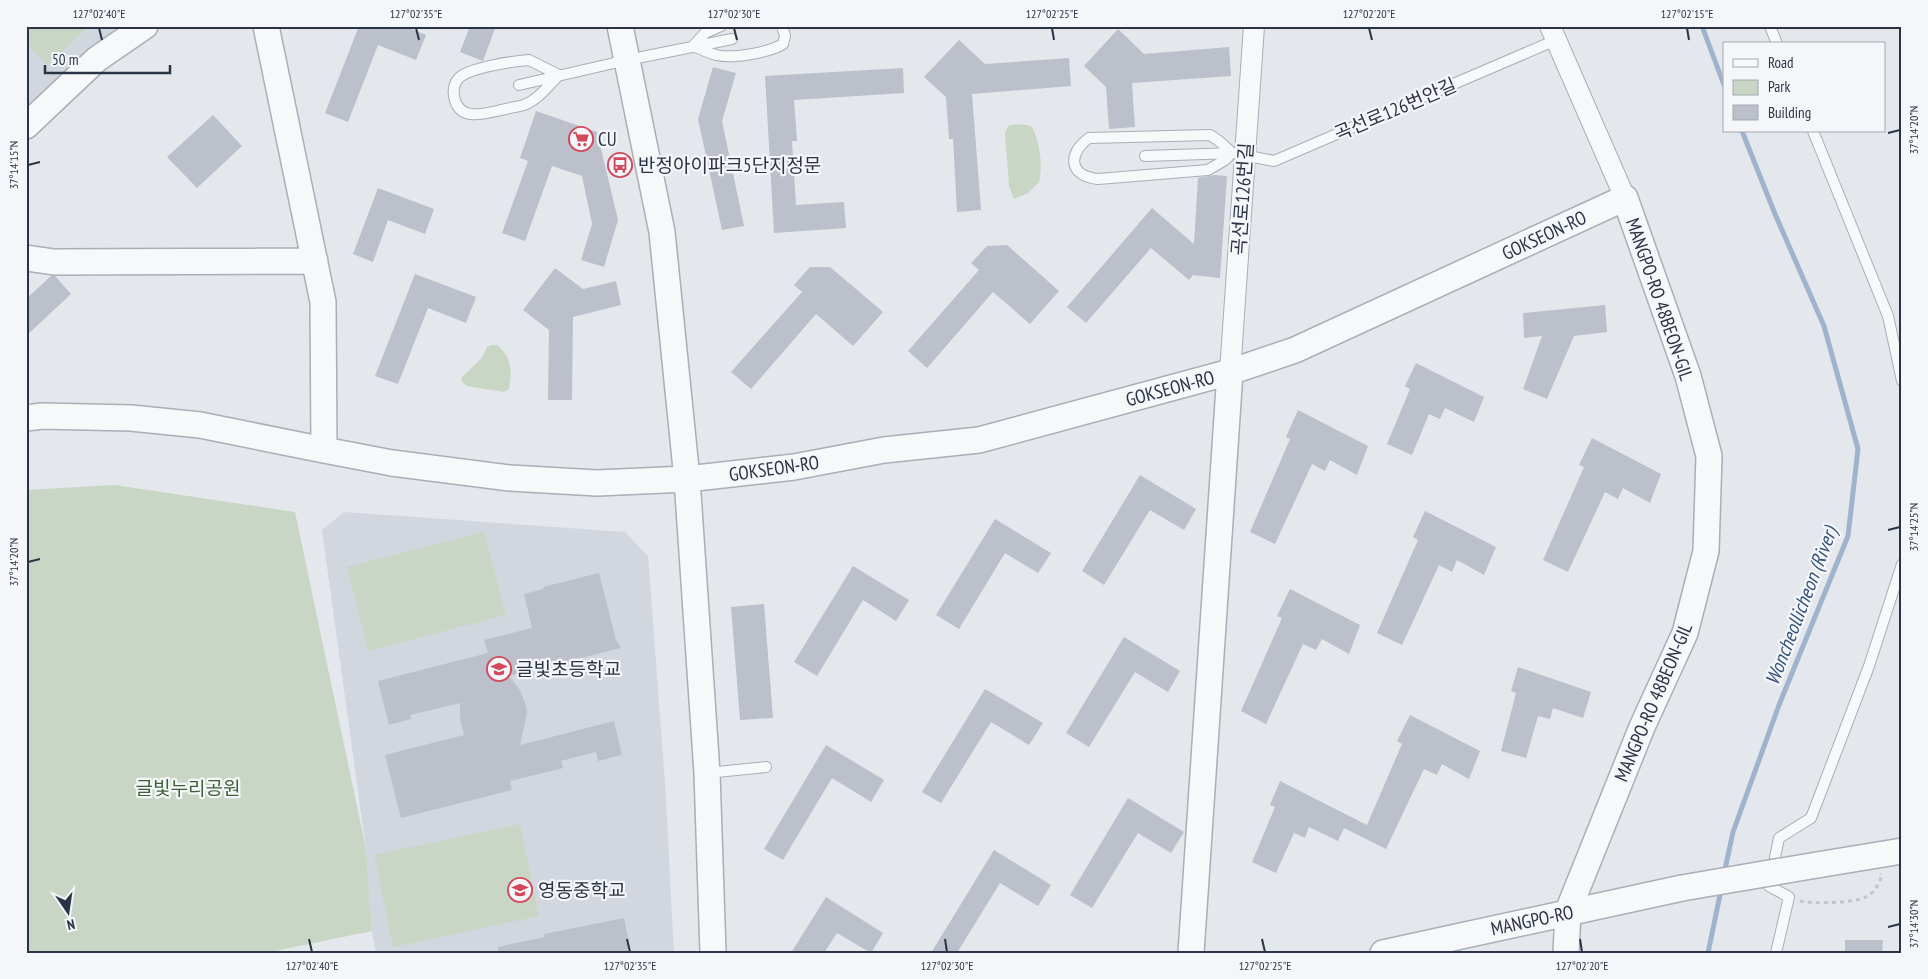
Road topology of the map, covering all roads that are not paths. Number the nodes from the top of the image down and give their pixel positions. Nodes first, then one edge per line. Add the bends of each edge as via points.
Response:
1 (145, 26) edge
2 (266, 26) edge
3 (620, 26) edge
4 (721, 26) edge
5 (782, 26) edge
6 (1254, 26) edge
7 (1770, 26) edge
8 (1553, 33) edge
9 (732, 39) dead end
10 (1777, 42) edge
11 (693, 46) junction
12 (627, 60) junction
13 (559, 75) junction
14 (519, 84) dead end
15 (26, 126) edge
16 (1813, 132) edge
17 (1241, 153) junction
18 (1145, 156) dead end
19 (1624, 198) junction
20 (26, 258) edge
21 (314, 261) junction
22 (1230, 372) junction
23 (1902, 381) edge
24 (26, 418) edge
25 (324, 450) junction
26 (687, 479) junction
27 (1902, 564) edge
28 (766, 767) dead end
29 (707, 774) junction
30 (1902, 851) edge
31 (1568, 912) junction
32 (713, 953) edge
33 (1191, 953) edge
34 (1383, 953) edge
35 (1566, 953) edge
36 (1776, 953) edge

1 - 15 street via 97,59
2 - 21 street
3 - 12 street
4 - 11 lane via 705,33
5 - 11 lane via 785,36 782,44 774,49 741,55 717,55
6 - 17 street, 곡선로126번길
7 - 10 lane
8 - 17 lane, 곡선로126번안길 via 1274,161
8 - 19 street
9 - 11 lane
11 - 12 lane
12 - 13 lane
12 - 26 street via 662,232
13 - 13 lane via 538,96 507,109 480,115 467,114 455,100 453,87 459,77 512,61 528,60
13 - 14 lane
16 - 23 lane via 1888,316
17 - 17 lane via 1208,170 1098,179 1081,175 1074,162 1077,149 1089,138 1210,135
17 - 18 lane
17 - 22 street, 곡선로126번길
19 - 22 street, GOKSEON-RO via 1295,350
19 - 31 street, MANGPO-RO 48BEON-GIL via 1688,376 1709,456 1706,551 1685,633 1642,727
20 - 21 street via 54,262
21 - 25 street via 323,302
22 - 26 street, GOKSEON-RO via 979,440 884,450 794,466
22 - 33 street
24 - 25 street, GOKSEON-RO via 131,418 200,425
25 - 26 street, GOKSEON-RO via 392,463 510,478 597,483
26 - 29 street
27 - 36 lane via 1869,666 1811,818 1779,838 1769,886 1789,897
28 - 29 lane
29 - 32 street
30 - 31 street, MANGPO-RO, bridge via 1682,888
31 - 34 street, MANGPO-RO
31 - 35 street, MANGPO-RO 48BEON-GIL

